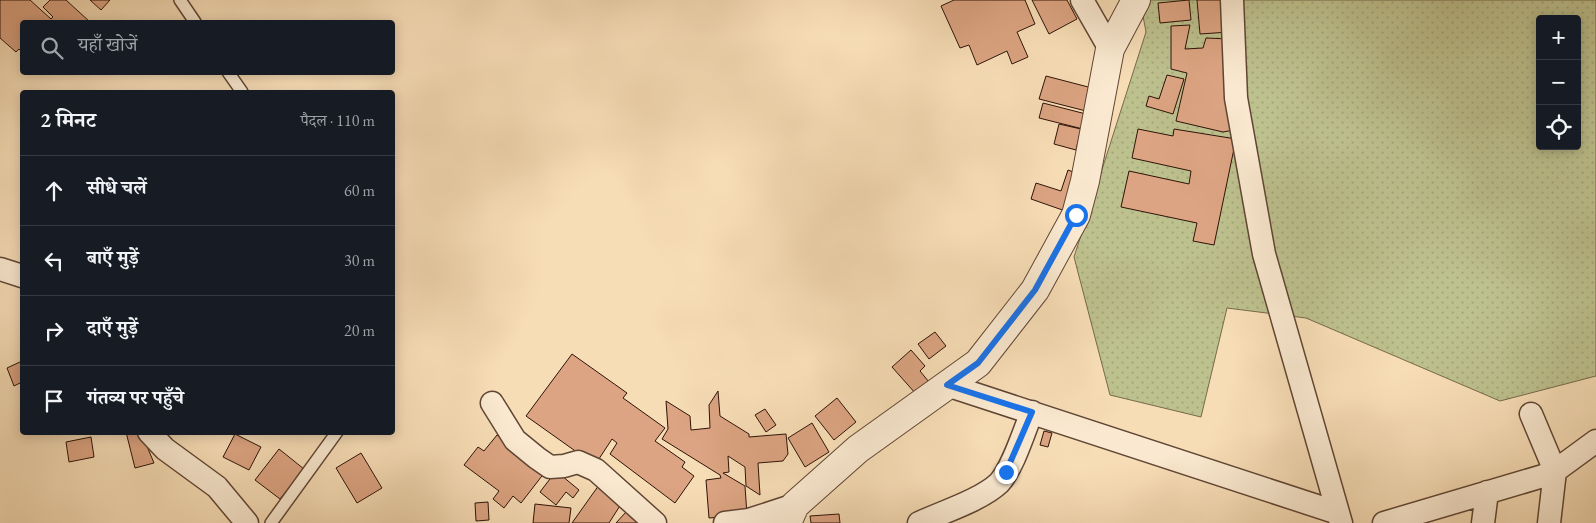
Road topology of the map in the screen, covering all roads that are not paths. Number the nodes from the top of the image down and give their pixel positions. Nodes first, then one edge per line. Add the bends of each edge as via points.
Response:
1 (180, 0) edge
2 (1082, 0) edge
3 (1232, 0) edge
4 (1139, 1) edge
5 (194, 20) edge
6 (1110, 49) junction
7 (230, 75) edge
8 (241, 90) edge
9 (0, 269) edge
10 (20, 275) edge
11 (947, 385) junction
12 (492, 403) dead end
13 (1032, 412) junction
14 (1531, 414) dead end
15 (151, 435) edge
16 (335, 435) edge
17 (1596, 441) edge
18 (1555, 471) junction
19 (1487, 492) junction
20 (791, 514) edge
21 (1438, 516) edge
22 (1340, 518) edge
23 (247, 523) edge
24 (271, 523) edge
25 (656, 523) edge
26 (725, 523) edge
27 (919, 523) edge
28 (1384, 523) edge
29 (1484, 523) edge
30 (1550, 523) edge

1 - 5 lane
2 - 6 street
3 - 22 street via 1236,98 1264,254
4 - 6 street
6 - 11 street via 1076,215 1035,290 978,363
7 - 8 lane
9 - 10 street
11 - 13 street
11 - 20 street via 858,449
12 - 25 street via 515,440 537,458 550,467 578,462 596,470
13 - 22 street
13 - 27 street via 1000,482 986,492
14 - 18 street
15 - 23 street via 217,487
16 - 24 lane
17 - 18 street
18 - 19 street
18 - 30 street
19 - 21 street
19 - 29 street
20 - 26 street
21 - 28 street

